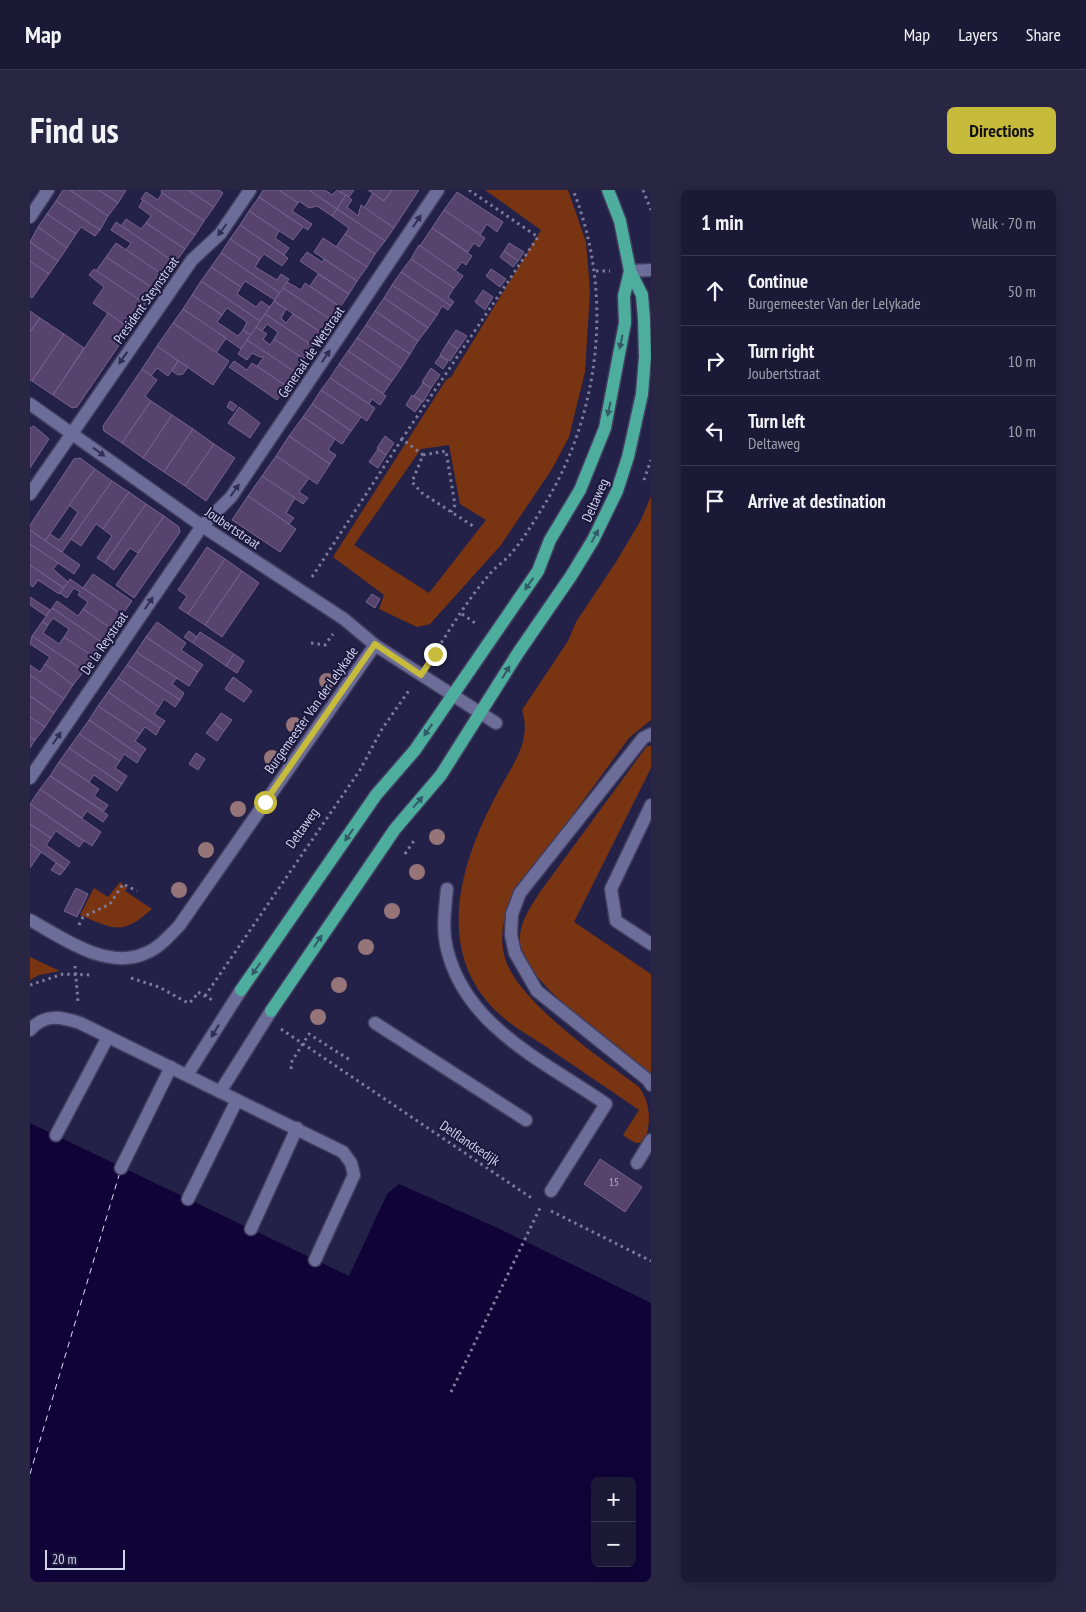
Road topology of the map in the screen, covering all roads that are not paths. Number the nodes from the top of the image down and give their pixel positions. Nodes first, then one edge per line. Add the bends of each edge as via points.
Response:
1 (48, 190) edge
2 (250, 190) edge
3 (438, 190) edge
4 (608, 190) edge
5 (30, 217) edge
6 (651, 270) edge
7 (630, 271) junction
8 (30, 404) edge
9 (71, 432) junction
10 (30, 494) edge
11 (202, 526) junction
12 (375, 644) junction
13 (452, 696) junction
14 (481, 714) junction
15 (496, 723) dead end
16 (651, 734) edge
17 (30, 778) edge
18 (651, 805) edge
19 (447, 889) dead end
20 (30, 920) edge
21 (651, 944) edge
22 (242, 990) joint
23 (270, 1010) joint
24 (375, 1022) dead end
25 (30, 1030) edge
26 (108, 1037) junction
27 (171, 1067) junction
28 (187, 1075) junction
29 (651, 1085) edge
30 (220, 1092) junction
31 (237, 1100) junction
32 (526, 1120) dead end
33 (297, 1128) junction
34 (56, 1135) dead end
35 (651, 1140) edge
36 (637, 1163) dead end
37 (122, 1168) dead end
38 (551, 1191) dead end
39 (188, 1199) dead end
40 (251, 1230) dead end
41 (315, 1260) dead end

1 - 5 street
2 -> 9 street, President Steynstraat via 220,234 192,260
11 -> 3 street, Generaal de Wetstraat via 231,496
4 - 7 main road, Deltaweg via 620,221
6 - 7 street
7 -> 13 main road, Deltaweg via 624,296 625,323 611,401 596,456 576,498 550,540 538,571
14 -> 7 main road, Deltaweg via 593,540 617,491 642,394 645,357 642,295
8 - 9 street, Joubertstraat
9 - 10 street, President Steynstraat
9 -> 11 street, Joubertstraat
11 - 12 street, Joubertstraat via 344,619
17 -> 11 street, De la Reystraat
12 - 13 street, Joubertstraat
12 - 20 street, Burgemeester Van der Lelykade via 179,926 162,943 145,954 109,959
13 - 14 street
13 -> 22 main road, Deltaweg via 404,764 376,795
14 - 15 street
23 -> 14 main road, Deltaweg via 395,829 441,775
16 - 29 street via 643,738 520,893 512,914 511,935 515,953 537,991
18 - 21 street via 611,889 616,922
19 - 38 street via 444,919 447,949 461,984 477,1009 508,1038 606,1104
22 -> 28 street
23 - 30 street
24 - 32 street
25 - 26 street via 37,1022 60,1017
26 - 27 street
26 - 34 street
27 - 28 street
27 - 37 street
28 - 30 street
30 - 31 street
31 - 33 street
31 - 39 street
33 - 40 street
33 - 41 street via 343,1152 354,1175
35 - 36 street

